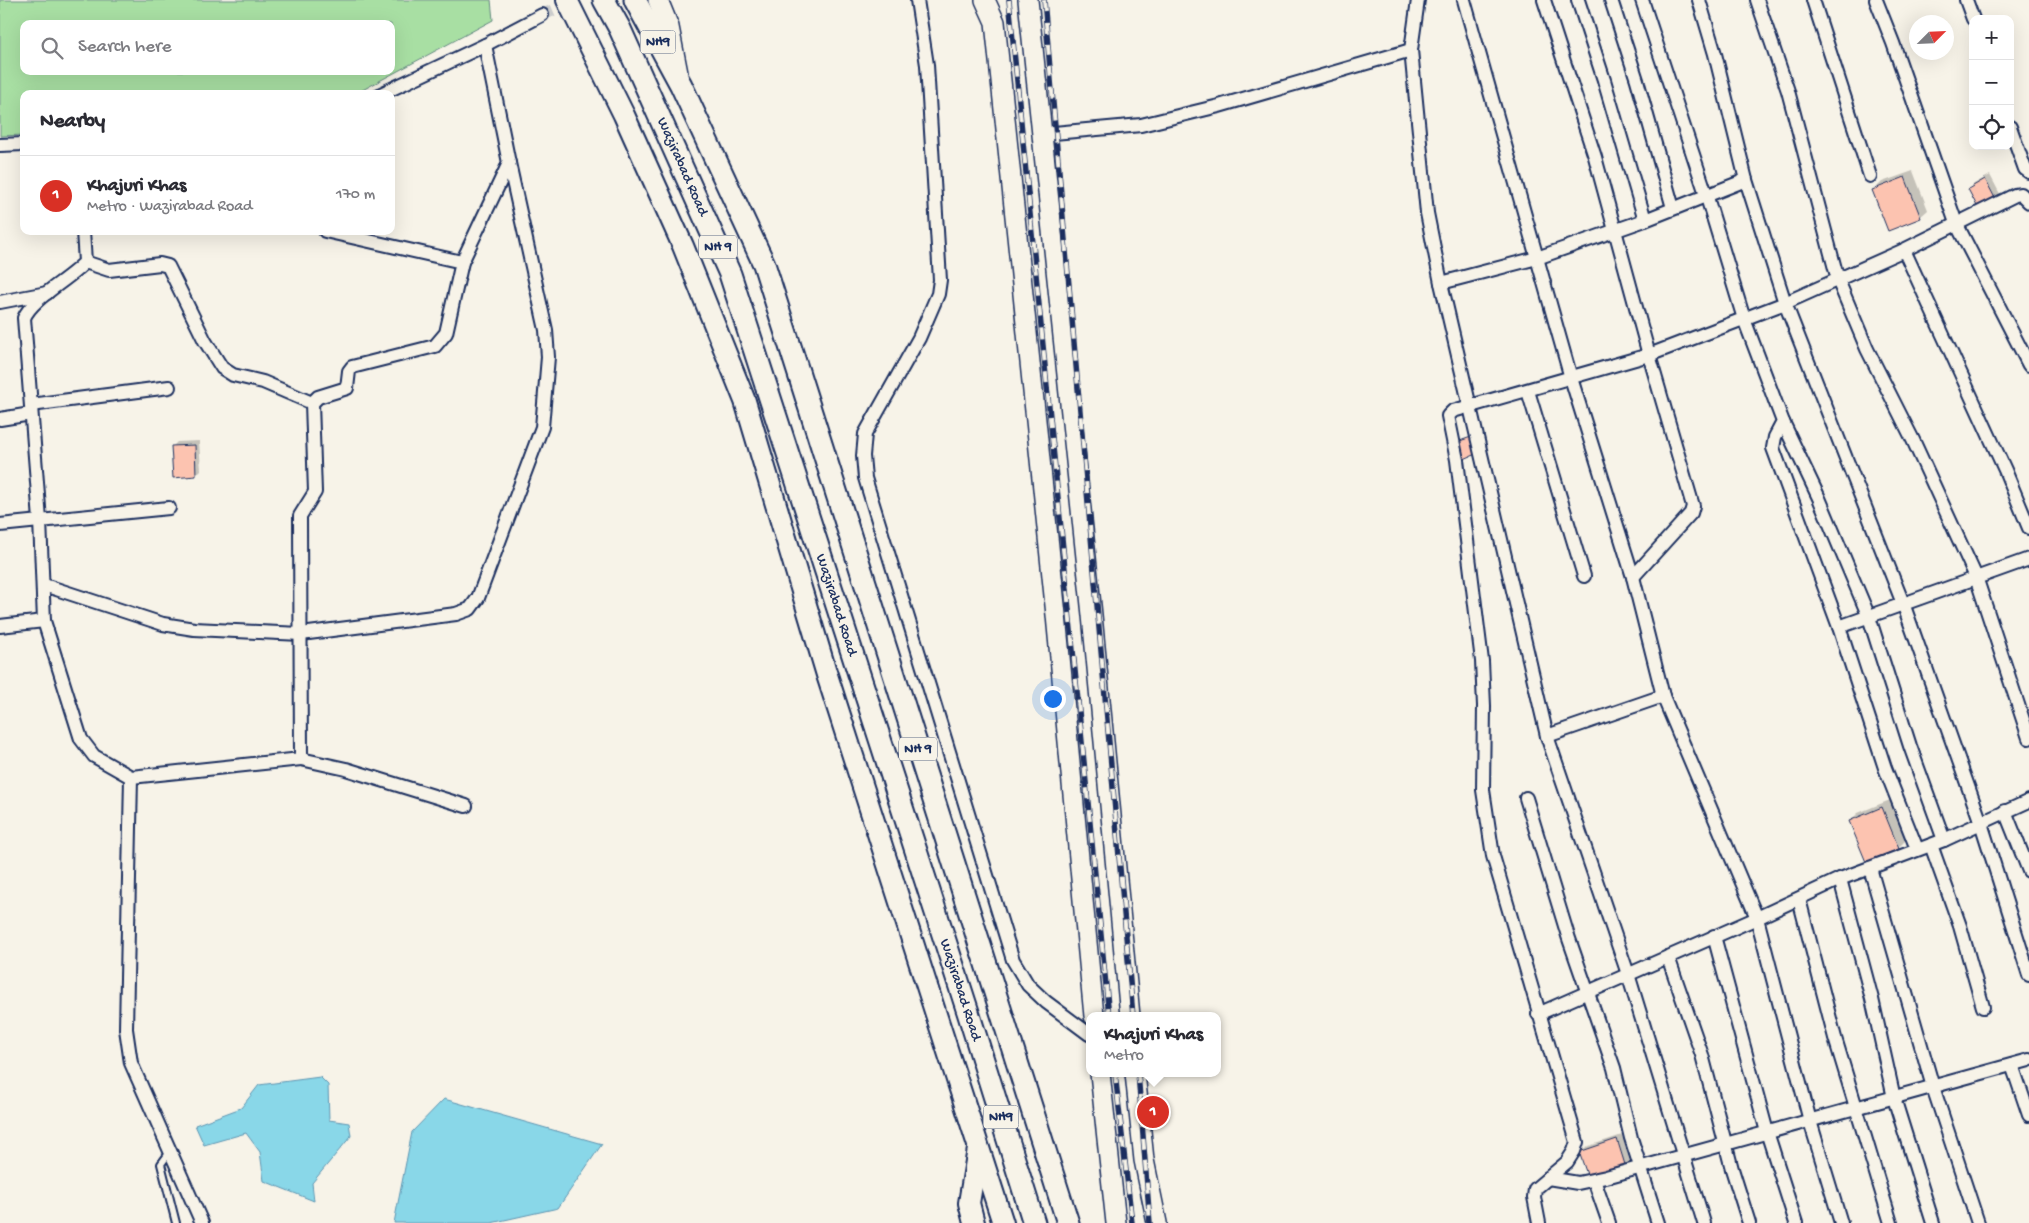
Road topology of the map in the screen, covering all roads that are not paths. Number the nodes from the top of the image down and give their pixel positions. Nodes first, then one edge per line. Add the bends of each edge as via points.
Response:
1 (567, 0) edge
2 (604, 0) edge
3 (635, 0) edge
4 (658, 0) edge
5 (917, 0) edge
6 (985, 0) edge
7 (1028, 0) edge
8 (1418, 0) edge
9 (1464, 0) edge
10 (1544, 0) edge
11 (1578, 0) edge
12 (1611, 0) edge
13 (1642, 0) edge
14 (1699, 0) edge
15 (1757, 0) edge
16 (1813, 0) edge
17 (1876, 0) edge
18 (1966, 0) edge
19 (542, 15) tunnel mouth
20 (1972, 15) edge
21 (485, 45) junction
22 (1411, 50) junction
23 (681, 85) junction
24 (389, 90) edge
25 (1042, 134) junction
26 (2014, 139) edge
27 (20, 144) edge
28 (0, 145) edge
29 (509, 163) junction
30 (2029, 172) edge
31 (1870, 176) dead end
32 (1746, 180) junction
33 (1706, 194) junction
34 (2029, 202) edge
35 (1672, 208) junction
36 (1645, 220) junction
37 (1956, 223) junction
38 (1615, 232) junction
39 (84, 235) edge
40 (343, 235) edge
41 (1904, 250) junction
42 (1537, 258) junction
43 (85, 262) junction
44 (462, 262) junction
45 (1838, 280) junction
46 (1441, 283) junction
47 (47, 294) junction
48 (0, 302) edge
49 (1785, 303) junction
50 (1744, 319) junction
51 (1649, 355) junction
52 (2029, 365) edge
53 (1571, 378) junction
54 (169, 387) dead end
55 (1528, 391) junction
56 (312, 403) junction
57 (1471, 408) junction
58 (31, 409) junction
59 (0, 419) edge
60 (1783, 422) junction
61 (169, 508) dead end
62 (40, 520) junction
63 (0, 525) edge
64 (2029, 528) edge
65 (2029, 559) edge
66 (1584, 576) dead end
67 (1633, 577) junction
68 (1976, 577) junction
69 (44, 585) junction
70 (1904, 606) junction
71 (1869, 617) junction
72 (44, 621) junction
73 (0, 626) edge
74 (1839, 627) junction
75 (301, 634) junction
76 (1663, 696) junction
77 (1547, 736) junction
78 (2029, 738) edge
79 (301, 759) junction
80 (131, 777) junction
81 (1526, 798) dead end
82 (2029, 801) edge
83 (466, 806) dead end
84 (2006, 811) junction
85 (1981, 823) junction
86 (1944, 840) junction
87 (1931, 845) junction
88 (1917, 849) junction
89 (1870, 868) junction
90 (2029, 872) edge
91 (1840, 879) junction
92 (1798, 898) junction
93 (1757, 918) junction
94 (1714, 936) junction
95 (1668, 957) junction
96 (1628, 974) junction
97 (2029, 975) edge
98 (1587, 993) junction
99 (1983, 1006) dead end
100 (968, 1012) joint
101 (1094, 1012) edge
102 (1130, 1012) edge
103 (1538, 1014) junction
104 (1086, 1032) edge
105 (2029, 1060) edge
106 (2012, 1065) junction
107 (1100, 1077) edge
108 (1135, 1077) edge
109 (1933, 1087) junction
110 (1894, 1098) junction
111 (1856, 1108) junction
112 (2029, 1115) edge
113 (1810, 1121) junction
114 (1767, 1132) junction
115 (1725, 1144) junction
116 (978, 1146) junction
117 (170, 1152) junction
118 (1684, 1156) junction
119 (1640, 1167) junction
120 (1548, 1178) junction
121 (1594, 1180) junction
122 (176, 1223) edge
123 (202, 1223) edge
124 (974, 1223) edge
125 (1003, 1223) edge
126 (1034, 1223) edge
127 (1068, 1223) edge
128 (1116, 1223) edge
129 (1157, 1223) edge
130 (1539, 1223) edge
131 (1609, 1223) edge
132 (1658, 1223) edge
133 (1704, 1223) edge
134 (1749, 1223) edge
135 (1796, 1223) edge
136 (1841, 1223) edge
137 (1891, 1223) edge
138 (1932, 1223) edge
139 (1978, 1223) edge

1 - 116 main road via 624,115 683,246 745,401 827,675
2 - 100 highway, Wazirabad Road / NH 9 via 730,274
3 - 23 highway, NH9
4 - 23 main road via 669,27
5 - 104 street via 927,65 940,280 938,294 920,338 866,434 865,478 1013,960 1028,985
6 - 101 main road via 995,22
7 - 25 main road
8 - 22 street
9 - 42 street
10 - 38 street via 1595,157
11 - 36 street
12 - 35 street
13 - 33 street
14 - 32 street via 1716,54
15 - 45 street via 1788,91
16 - 31 street
17 - 37 street
18 - 20 street
19 - 21 street
21 - 24 street
21 - 29 street
22 - 25 street via 1219,106 1140,125
22 - 46 street via 1427,213
23 - 127 highway, NH 9 via 764,264
25 - 102 main road
26 - 30 street
27 - 28 street
29 - 44 street
29 - 75 street via 546,330 547,386 542,427 478,598 470,609 456,614
32 - 33 street
32 - 49 street
33 - 35 street
33 - 50 street
34 - 37 street via 2021,194 2015,195
35 - 36 street
36 - 38 street
37 - 41 street
37 - 52 street
38 - 42 street
38 - 51 street
39 - 43 street
40 - 44 street
41 - 45 street
41 - 64 street
42 - 46 street
42 - 53 street
43 - 47 street
43 - 56 street via 109,270 160,264 168,266 222,368 233,375 263,382
44 - 56 street via 442,340 435,346 352,367 347,388 318,397
45 - 49 street
45 - 68 street via 1867,349
46 - 57 street
47 - 48 street
47 - 58 street via 24,318
49 - 50 street
49 - 70 street
50 - 51 street
50 - 60 street
51 - 53 street
51 - 67 street via 1692,509
53 - 55 street
53 - 67 street
54 - 58 street
55 - 57 street
55 - 66 street
56 - 75 street via 315,492 300,516
57 - 77 street
57 - 103 street via 1451,412 1448,418 1457,460 1483,678 1483,790 1493,856
58 - 59 street
58 - 62 street
60 - 71 street
60 - 74 street via 1773,448
61 - 62 street
62 - 63 street
62 - 69 street
65 - 68 street
67 - 76 street
68 - 70 street
68 - 78 street
69 - 72 street
69 - 75 street via 178,627
70 - 71 street
70 - 85 street
71 - 74 street
71 - 86 street
72 - 73 street
72 - 80 street via 81,739 94,756
74 - 88 street via 1885,768
75 - 79 street
76 - 77 street
76 - 93 street
77 - 96 street
79 - 80 street
79 - 83 street via 346,769
80 - 117 street via 126,1030 131,1064
81 - 98 street
82 - 84 street
84 - 85 street
84 - 90 street
85 - 86 street
85 - 97 street
86 - 87 street
87 - 88 street
87 - 99 street via 1960,926
88 - 89 street
89 - 91 street
89 - 109 street
91 - 92 street
91 - 110 street
92 - 93 street
92 - 111 street
93 - 94 street
93 - 113 street
94 - 95 street
94 - 114 street
95 - 96 street
95 - 115 street via 1702,1054
96 - 98 street
96 - 118 street
98 - 103 street
98 - 119 street via 1614,1068
100 - 126 highway, Wazirabad Road / NH9
103 - 120 street via 1577,1142 1567,1162
105 - 106 street
106 - 109 street
106 - 112 street
107 - 128 main road
108 - 129 main road via 1144,1160
109 - 110 street
109 - 139 street
110 - 111 street
110 - 138 street
111 - 113 street
111 - 137 street
113 - 114 street
113 - 136 street
114 - 115 street
114 - 135 street
115 - 118 street
115 - 134 street
116 - 124 main road via 969,1203
116 - 125 main road
117 - 122 lane via 161,1164
117 - 123 street
118 - 119 street
118 - 133 street
119 - 121 street
119 - 132 street
120 - 121 street via 1573,1183
120 - 130 street via 1535,1189
121 - 131 street

